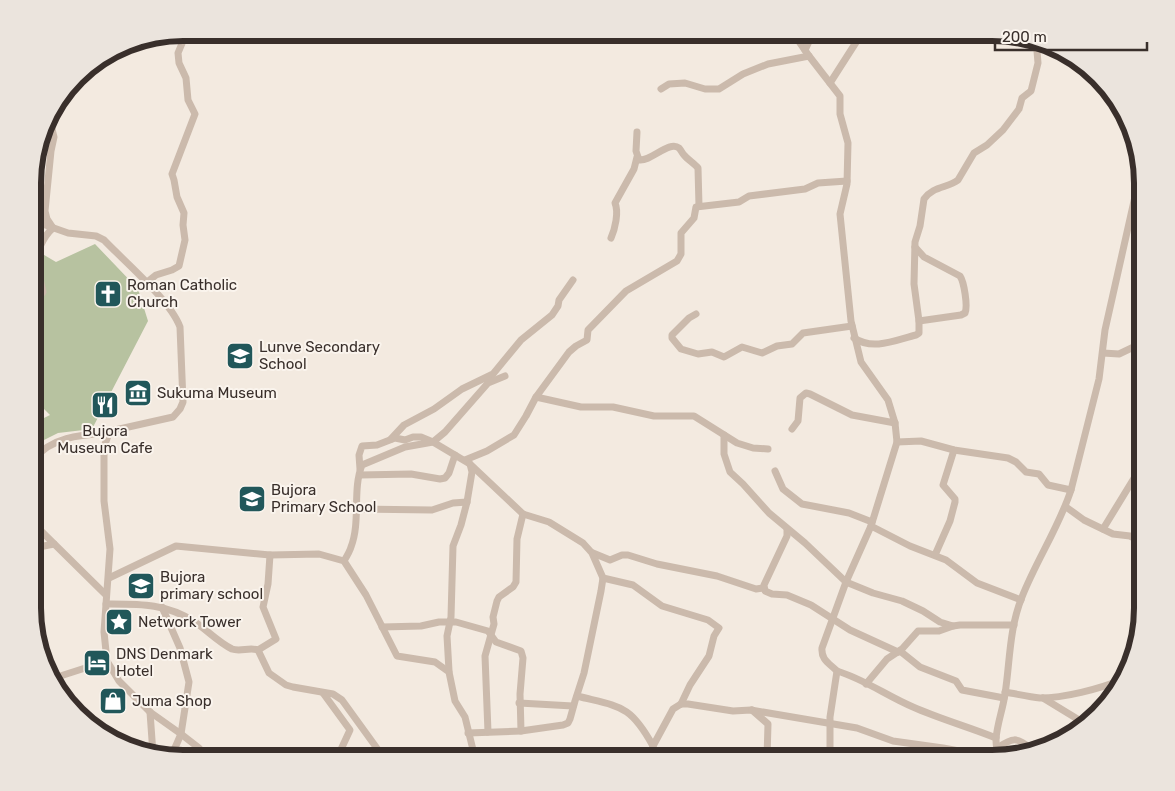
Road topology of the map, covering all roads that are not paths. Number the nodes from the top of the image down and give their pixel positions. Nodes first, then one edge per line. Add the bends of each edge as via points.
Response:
1 (183, 41) dead end
2 (799, 41) edge
3 (810, 41) edge
4 (856, 41) edge
5 (1037, 51) dead end
6 (807, 53) junction
7 (830, 83) junction
8 (661, 89) dead end
9 (52, 129) edge
10 (637, 132) dead end
11 (637, 158) junction
12 (847, 181) junction
13 (699, 206) junction
14 (1133, 214) edge
15 (41, 223) edge
16 (53, 228) junction
17 (611, 238) dead end
18 (41, 242) edge
19 (915, 247) junction
20 (573, 280) dead end
21 (146, 283) junction
22 (696, 314) dead end
23 (919, 320) junction
24 (852, 326) junction
25 (854, 338) junction
26 (1133, 347) edge
27 (1103, 353) junction
28 (505, 376) dead end
29 (536, 397) junction
30 (895, 423) junction
31 (792, 429) dead end
32 (109, 433) junction
33 (724, 435) junction
34 (391, 438) junction
35 (433, 442) junction
36 (897, 442) junction
37 (768, 449) dead end
38 (954, 450) junction
39 (41, 453) edge
40 (455, 455) junction
41 (468, 462) junction
42 (775, 471) dead end
43 (360, 472) junction
44 (1133, 480) edge
45 (1071, 490) junction
46 (467, 502) junction
47 (1066, 507) junction
48 (356, 509) junction
49 (523, 514) junction
50 (872, 524) junction
51 (1103, 529) junction
52 (787, 530) junction
53 (41, 531) edge
54 (1133, 538) edge
55 (54, 544) junction
56 (41, 547) edge
57 (592, 553) junction
58 (270, 555) junction
59 (935, 555) junction
60 (344, 560) junction
61 (108, 578) junction
62 (603, 578) junction
63 (846, 582) junction
64 (763, 588) junction
65 (106, 595) junction
66 (1021, 600) junction
67 (106, 604) junction
68 (162, 607) junction
69 (832, 618) junction
70 (450, 621) junction
71 (1014, 624) junction
72 (953, 626) junction
73 (382, 627) junction
74 (491, 634) junction
75 (258, 650) junction
76 (899, 652) junction
77 (107, 661) junction
78 (837, 671) junction
79 (450, 672) junction
80 (60, 678) edge
81 (1112, 683) edge
82 (866, 684) junction
83 (323, 693) junction
84 (1005, 695) junction
85 (576, 696) junction
86 (1043, 698) junction
87 (519, 703) junction
88 (681, 704) junction
89 (573, 706) junction
90 (751, 710) junction
91 (150, 712) junction
92 (1079, 720) edge
93 (829, 723) junction
94 (360, 724) junction
95 (350, 730) junction
96 (521, 731) junction
97 (488, 732) junction
98 (468, 733) junction
99 (181, 734) junction
100 (996, 738) junction
101 (1027, 745) edge
102 (152, 746) edge
103 (653, 746) junction
104 (997, 748) joint
105 (174, 749) edge
106 (653, 749) edge
107 (767, 749) edge
108 (830, 749) edge
109 (940, 749) edge
110 (199, 750) edge
111 (341, 750) edge
112 (378, 750) edge
113 (472, 750) edge

1 - 21 street via 178,53 179,63 195,114 172,174 183,211 185,240 179,266 156,275
2 - 6 street
3 - 6 street
4 - 7 street
5 - 19 street via 1038,63 1032,90 1022,98 1019,109 987,145 974,153 958,180 925,197
6 - 7 street
6 - 8 street via 743,74 719,89 685,83 669,84
7 - 12 street via 840,96 840,114 848,139
9 - 16 street via 54,137 45,211
10 - 11 street
11 - 13 street via 645,160 660,151 674,146 678,148 697,167
11 - 17 street via 615,203 617,210
12 - 13 street via 818,183 805,189 749,196 739,202
12 - 24 street via 840,214
13 - 29 street via 681,233 681,254 677,261 626,291 588,330 587,340 569,352
14 - 27 street via 1105,330
15 - 16 street
16 - 18 street
16 - 21 street via 104,240
19 - 23 street via 914,284
19 - 23 street via 924,257 960,276 967,306 961,315
20 - 34 street via 552,315 520,340 493,374 404,425
21 - 32 street via 164,302 180,328 182,406 173,417
22 - 24 street via 672,338 681,349 698,354 712,352 725,357 742,347 762,353 792,344 803,333
23 - 25 street via 919,333 908,337 878,345 861,343
24 - 25 street
25 - 30 street via 860,362 888,400
26 - 27 street via 1119,354
27 - 45 street
28 - 35 street via 488,383
29 - 33 street via 581,407 613,407 654,416 694,416
29 - 41 street via 524,421 510,438
30 - 31 street via 852,415 807,393 800,398 798,421
30 - 36 street
32 - 39 street via 65,438
32 - 61 street via 104,447 104,501 110,549
33 - 37 street via 737,443
33 - 52 street via 728,470
34 - 35 street via 421,437
34 - 43 street via 361,447
35 - 40 street
35 - 43 street via 400,448 364,463
36 - 38 street via 921,441
36 - 50 street
38 - 45 street via 1008,458 1026,472 1039,474 1048,485
38 - 59 street via 943,485 955,502
40 - 41 street
40 - 43 street via 449,473 440,479
41 - 46 street via 472,472
41 - 49 street
42 - 50 street via 783,489 802,504 849,513
43 - 48 street
44 - 51 street
45 - 47 street
46 - 48 street via 432,510
46 - 70 street via 453,546
47 - 51 street
47 - 66 street
48 - 60 street via 352,544
49 - 57 street via 549,522 583,543
49 - 74 street via 517,539 516,582 498,599
50 - 59 street via 910,546
50 - 63 street
51 - 54 street via 1115,535
52 - 63 street
52 - 64 street
53 - 55 street
55 - 56 street
55 - 65 street
57 - 62 street
57 - 64 street via 610,560 628,555 718,576 756,589
58 - 60 street via 319,554
58 - 61 street via 176,546
58 - 75 street via 263,607 276,638
59 - 66 street via 977,583
60 - 73 street
61 - 65 street
62 - 85 street via 584,673
62 - 88 street via 633,585 662,606 708,620 719,628 709,656
63 - 69 street
63 - 72 street via 902,601
64 - 69 street via 769,593 787,595 811,605
65 - 67 street
66 - 71 street
67 - 68 street
67 - 77 street
68 - 75 street via 178,612 233,649
68 - 99 street via 180,648 188,682
69 - 76 street via 850,630
69 - 78 street via 822,655
70 - 73 street
70 - 74 street
70 - 79 street via 447,636
71 - 72 street
71 - 84 street
72 - 76 street via 939,631 918,631
73 - 79 street via 397,656 435,662
74 - 87 street via 496,642 519,650 523,656
74 - 97 street via 485,661
75 - 83 street via 272,676 290,687
76 - 82 street via 887,659
76 - 84 street via 920,667 956,681 962,690
77 - 80 street
77 - 91 street via 119,681
78 - 82 street
78 - 93 street
79 - 98 street via 455,701 465,717
81 - 86 street
82 - 100 street via 914,708
83 - 94 street via 338,696
83 - 95 street
84 - 86 street
84 - 100 street
85 - 89 street
85 - 103 street via 627,711
86 - 92 street
87 - 89 street
87 - 96 street
88 - 90 street via 733,711
88 - 103 street via 673,709
89 - 96 street via 568,723
90 - 93 street
90 - 107 street via 768,724
91 - 99 street
91 - 102 street
93 - 108 street
93 - 109 street via 865,730 899,743
94 - 95 street
94 - 112 street
95 - 111 street
96 - 97 street
97 - 98 street
98 - 113 street
99 - 105 street
99 - 110 street
100 - 104 street
101 - 104 street via 1017,740
103 - 106 street

